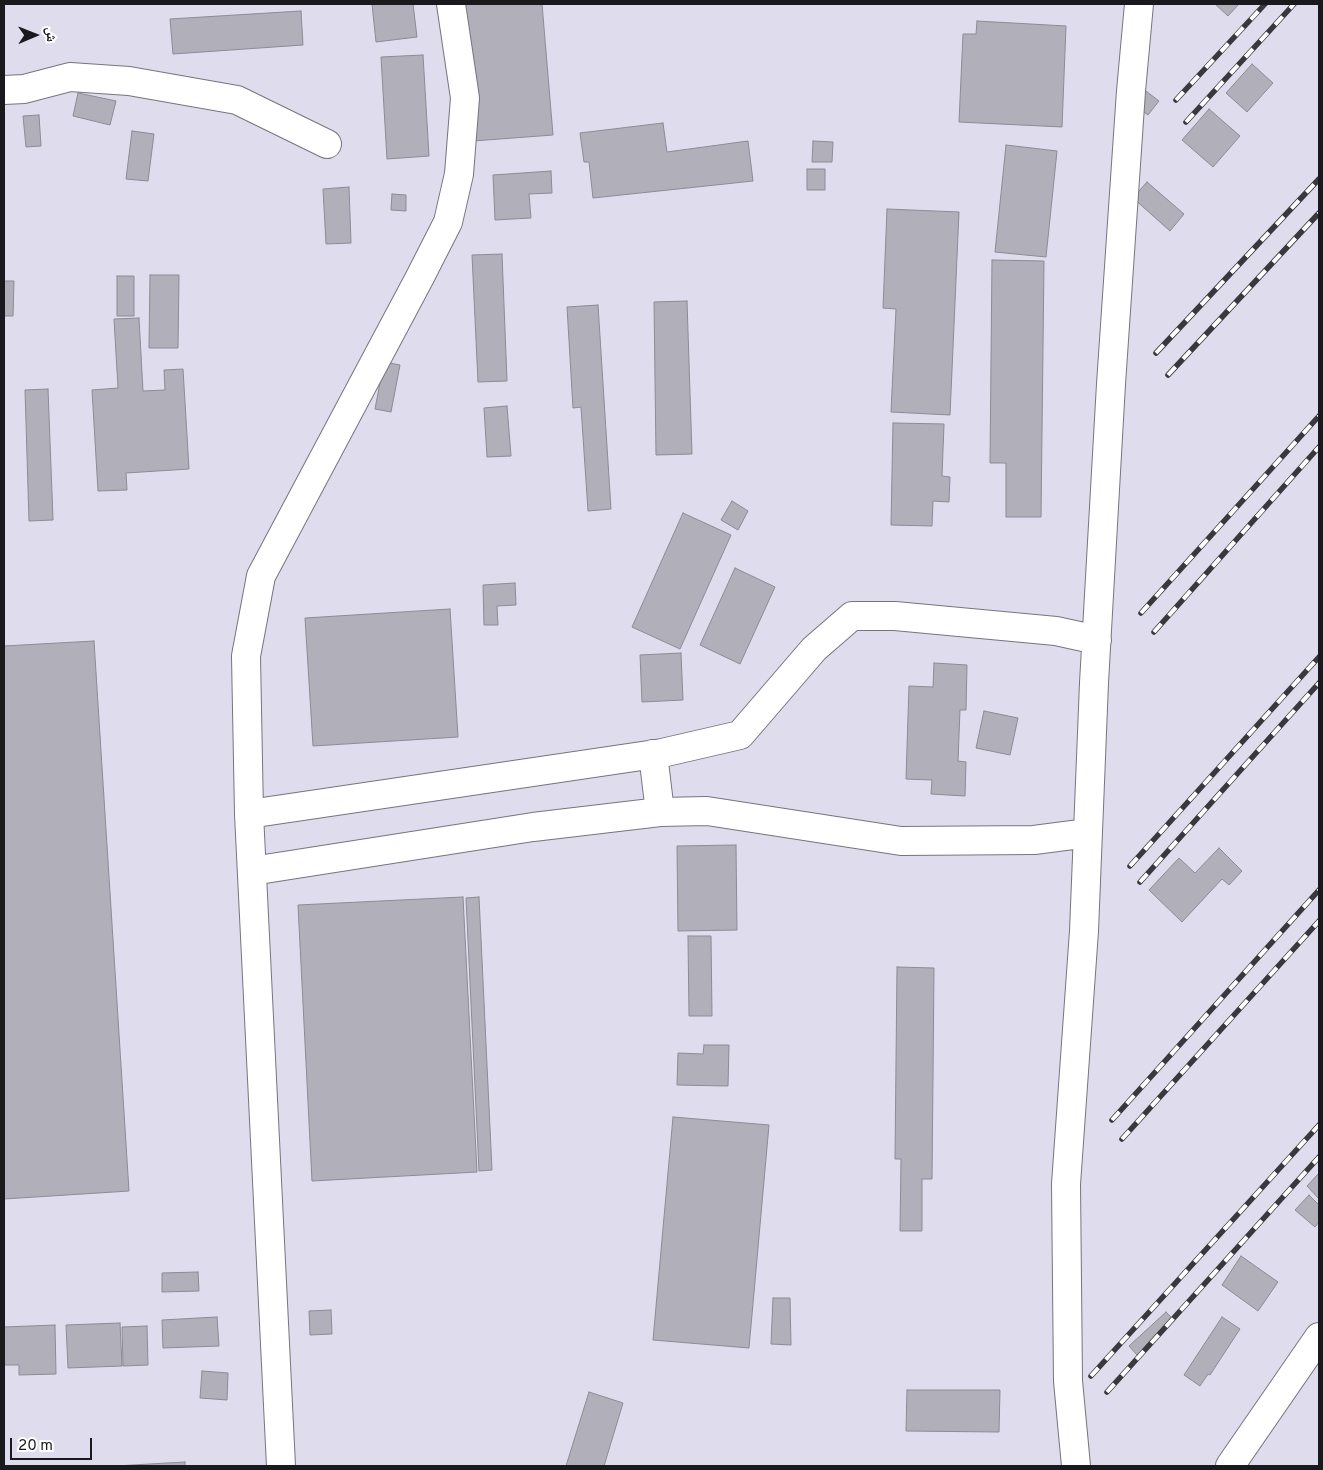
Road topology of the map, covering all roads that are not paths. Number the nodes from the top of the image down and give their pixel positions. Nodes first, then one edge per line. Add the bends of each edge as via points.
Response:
1 (452, 4) edge
2 (1139, 4) edge
3 (4, 90) edge
4 (327, 144) dead end
5 (1097, 640) junction
6 (653, 754) junction
7 (660, 812) junction
8 (249, 814) junction
9 (1088, 833) junction
10 (252, 872) junction
11 (1319, 1337) edge
12 (281, 1466) edge
13 (1076, 1466) edge
14 (1230, 1466) edge

1 - 8 lane via 465,98 458,174 448,222 261,576 246,656
2 - 5 lane
3 - 4 lane via 24,89 70,77 129,81 237,100
5 - 6 lane via 1056,631 895,616 852,616 814,649 740,735
5 - 9 lane
6 - 7 lane
6 - 8 lane
7 - 9 lane via 707,811 901,841 1034,840
7 - 10 lane via 533,827
8 - 10 lane
9 - 13 lane via 1066,1184 1068,1381
10 - 12 lane
11 - 14 lane

